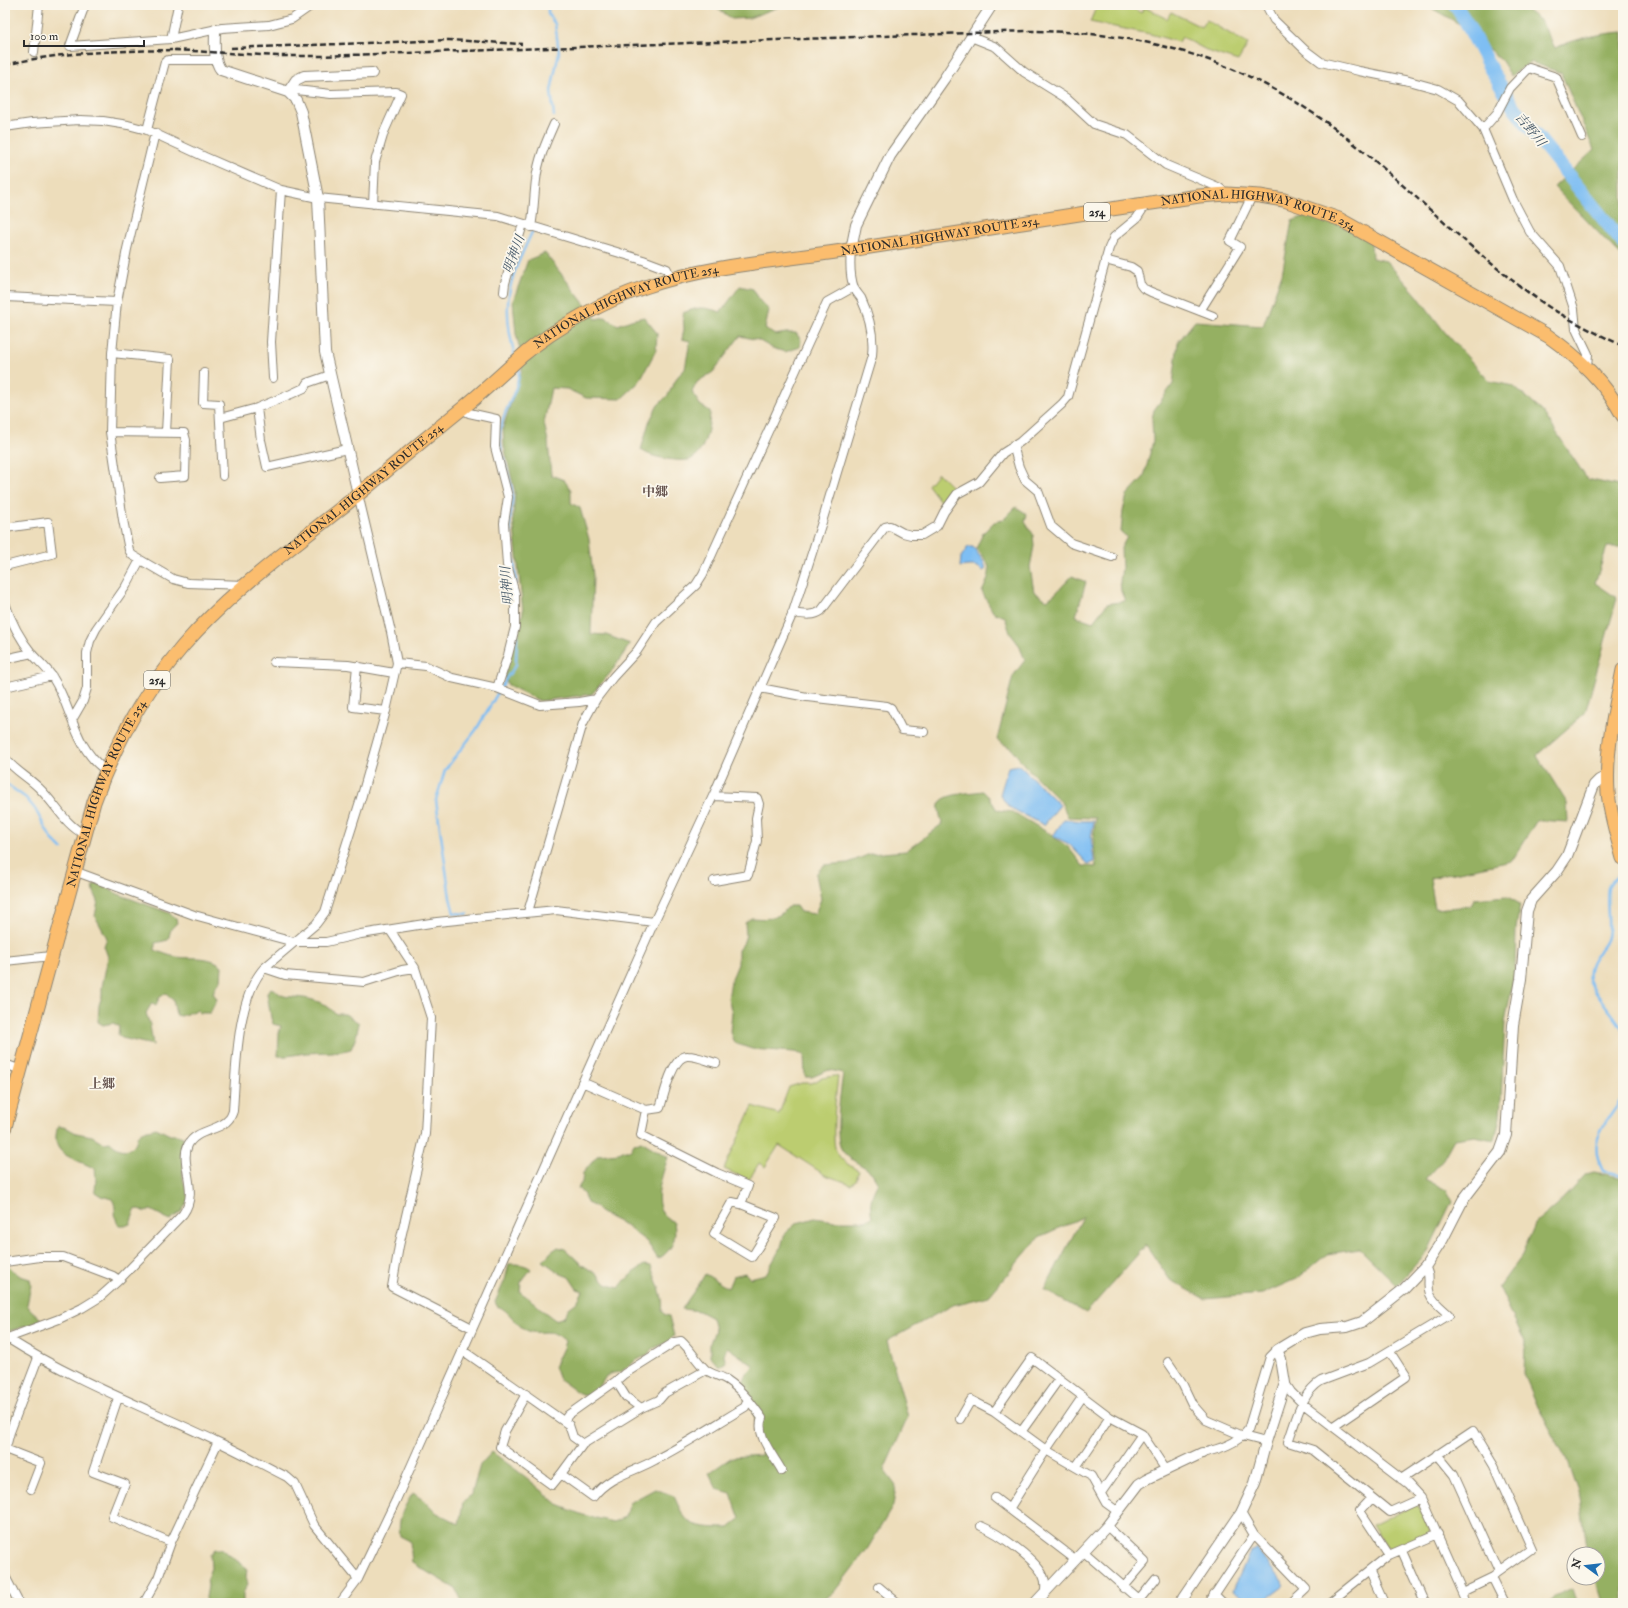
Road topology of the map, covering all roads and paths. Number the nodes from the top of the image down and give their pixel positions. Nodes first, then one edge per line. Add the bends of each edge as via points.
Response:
1 (39, 5) edge
2 (85, 5) edge
3 (178, 5) edge
4 (312, 5) edge
5 (992, 5) edge
6 (1266, 5) edge
7 (215, 30) junction
8 (971, 37) junction
9 (171, 39) junction
10 (34, 52) dead end
11 (216, 60) junction
12 (372, 73) dead end
13 (288, 92) junction
14 (554, 124) dead end
15 (5, 127) edge
16 (1483, 129) junction
17 (151, 131) junction
18 (1582, 137) dead end
19 (281, 190) junction
20 (1227, 194) junction
21 (1252, 196) junction
22 (318, 198) junction
23 (373, 204) junction
24 (1146, 204) junction
25 (523, 224) junction
26 (531, 226) junction
27 (851, 250) junction
28 (1105, 260) junction
29 (671, 279) junction
30 (854, 287) junction
31 (504, 292) dead end
32 (5, 297) edge
33 (117, 302) junction
34 (1200, 312) junction
35 (1213, 316) dead end
36 (112, 353) junction
37 (1587, 367) junction
38 (204, 373) dead end
39 (330, 375) junction
40 (273, 378) dead end
41 (257, 408) junction
42 (462, 409) junction
43 (1623, 416) edge
44 (220, 418) junction
45 (110, 432) junction
46 (166, 432) junction
47 (1013, 445) junction
48 (347, 449) junction
49 (223, 476) dead end
50 (160, 478) dead end
51 (358, 494) junction
52 (5, 528) edge
53 (1112, 557) dead end
54 (140, 560) junction
55 (5, 566) edge
56 (246, 585) junction
57 (5, 604) edge
58 (792, 613) junction
59 (32, 653) junction
60 (5, 659) edge
61 (274, 662) dead end
62 (396, 663) junction
63 (357, 666) junction
64 (394, 673) junction
65 (1623, 674) edge
66 (52, 676) junction
67 (5, 687) edge
68 (760, 688) junction
69 (502, 689) junction
70 (596, 699) junction
71 (386, 711) junction
72 (72, 720) junction
73 (924, 732) dead end
74 (5, 758) edge
75 (105, 770) junction
76 (1607, 776) junction
77 (713, 796) junction
78 (84, 834) junction
79 (1623, 858) edge
80 (74, 871) junction
81 (714, 881) dead end
82 (528, 912) junction
83 (654, 922) junction
84 (390, 930) junction
85 (294, 942) junction
86 (51, 956) junction
87 (5, 961) edge
88 (264, 968) junction
89 (415, 968) junction
90 (716, 1063) dead end
91 (5, 1064) edge
92 (21, 1070) junction
93 (582, 1082) junction
94 (646, 1110) junction
95 (5, 1127) edge
96 (741, 1204) junction
97 (5, 1262) edge
98 (1425, 1267) junction
99 (119, 1280) junction
100 (472, 1328) junction
101 (6, 1338) edge
102 (462, 1350) junction
103 (1277, 1350) junction
104 (1390, 1352) junction
105 (38, 1358) junction
106 (1168, 1362) dead end
107 (706, 1370) junction
108 (1058, 1378) junction
109 (616, 1381) junction
110 (1285, 1383) junction
111 (526, 1394) junction
112 (1083, 1396) junction
113 (118, 1398) junction
114 (748, 1399) junction
115 (1302, 1403) junction
116 (641, 1408) junction
117 (994, 1412) junction
118 (1110, 1417) junction
119 (960, 1419) dead end
120 (564, 1421) junction
121 (9, 1426) edge
122 (1333, 1427) junction
123 (1021, 1432) junction
124 (1142, 1434) junction
125 (1243, 1436) junction
126 (218, 1442) junction
127 (1266, 1442) junction
128 (583, 1444) junction
129 (5, 1450) edge
130 (1046, 1450) junction
131 (1202, 1453) joint
132 (1437, 1454) junction
133 (1076, 1467) junction
134 (1166, 1470) junction
135 (782, 1471) dead end
136 (561, 1474) junction
137 (1401, 1479) junction
138 (31, 1489) dead end
139 (1101, 1493) junction
140 (995, 1498) dead end
141 (1372, 1498) junction
142 (1421, 1498) junction
143 (1009, 1509) junction
144 (1117, 1511) junction
145 (1241, 1513) junction
146 (981, 1526) dead end
147 (1107, 1526) junction
148 (1438, 1534) junction
149 (1254, 1535) junction
150 (171, 1542) junction
151 (1402, 1551) junction
152 (1084, 1552) junction
153 (1389, 1555) junction
154 (1076, 1560) junction
155 (1370, 1572) junction
156 (1495, 1575) junction
157 (5, 1576) edge
158 (358, 1579) junction
159 (1156, 1579) dead end
160 (879, 1587) dead end
161 (1123, 1588) junction
162 (1045, 1590) junction
163 (1463, 1591) junction
164 (1214, 1594) junction
165 (1338, 1600) edge
166 (19, 1603) edge
167 (144, 1603) edge
168 (340, 1603) edge
169 (898, 1603) edge
170 (1035, 1603) edge
171 (1180, 1603) edge
172 (1209, 1603) edge
173 (1223, 1603) edge
174 (1292, 1603) edge
175 (1329, 1603) edge
176 (1384, 1603) edge
177 (1425, 1603) edge
178 (1468, 1603) edge
179 (1505, 1603) edge

1 - 10 street
2 - 9 street via 70,46
3 - 9 street
4 - 7 street via 292,19 280,23
5 - 8 street
6 - 16 street via 1274,20 1321,62 1409,80 1438,89 1459,100
7 - 9 street
7 - 11 street
8 - 20 street via 996,47 1024,72 1066,98 1094,124 1126,135 1166,164
8 - 27 street via 890,156 856,225
11 - 13 street via 217,66 224,72
11 - 17 street via 165,62
12 - 13 street via 304,76 296,80
13 - 22 street via 296,100 301,112
13 - 23 street via 296,90 331,94 401,94 384,132 375,162
14 - 26 street via 539,164
15 - 17 street via 80,120 103,121
16 - 18 street via 1497,113 1510,88 1529,68 1556,77
16 - 37 street via 1513,200 1530,232 1560,266 1576,315 1576,329 1588,354
17 - 19 street via 205,158
17 - 33 street
19 - 22 street
19 - 40 street via 271,342
20 - 21 highway, NATIONAL HIGHWAY ROUTE 254 / 254
20 - 24 highway, NATIONAL HIGHWAY ROUTE 254 / 254
21 - 34 street via 1230,241 1240,247
21 - 37 highway, NATIONAL HIGHWAY ROUTE 254 / 254 via 1284,200 1339,219 1541,332
22 - 23 street
22 - 39 street via 325,352
23 - 25 street via 498,216
24 - 27 highway, NATIONAL HIGHWAY ROUTE 254 / 254
24 - 28 street via 1137,218 1114,237
25 - 26 street
25 - 31 street
26 - 29 street via 667,269
27 - 29 highway, NATIONAL HIGHWAY ROUTE 254 / 254 via 711,270
27 - 30 street
28 - 34 street via 1131,267 1137,271 1140,284 1151,292
28 - 47 street via 1068,397 1039,426
29 - 42 highway, NATIONAL HIGHWAY ROUTE 254 / 254 via 607,302 562,328 524,354
30 - 58 street via 861,298 870,324 872,356
30 - 70 street via 827,302 703,574 696,585 656,622 637,651
32 - 33 street
33 - 36 street
34 - 35 street
36 - 45 street
36 - 46 street via 170,359
37 - 43 highway, NATIONAL HIGHWAY ROUTE 254 / 254
38 - 44 street via 203,403 219,404
39 - 41 street via 307,382 304,388
39 - 48 street
41 - 44 street
41 - 48 street via 267,466
42 - 51 highway, NATIONAL HIGHWAY ROUTE 254 / 254
42 - 69 street via 496,419 495,447 508,497 505,530 507,564 514,594 514,627
44 - 49 street
45 - 46 street
45 - 54 street via 129,550
46 - 50 street via 184,432 185,476
47 - 53 street via 1025,480 1038,491 1051,526 1071,543
47 - 58 street via 1002,453 979,482 957,494 937,526 922,535 911,535 890,526 885,527 821,611 811,615
48 - 51 street
51 - 56 highway, NATIONAL HIGHWAY ROUTE 254 / 254
51 - 62 street
52 - 55 street via 48,522 52,554
54 - 56 street via 173,579 188,583
54 - 72 street via 90,641 86,653 87,688
56 - 75 highway, NATIONAL HIGHWAY ROUTE 254 / 254 via 204,624 163,672 141,705
57 - 59 street via 17,632
58 - 68 street
59 - 60 street
59 - 66 street
61 - 63 street
62 - 64 street
62 - 69 street via 426,666 452,678
63 - 64 street
63 - 71 street via 354,707
64 - 71 street
65 - 76 highway via 1612,722
66 - 67 street
66 - 72 street
68 - 73 street via 807,697 887,706 891,708 902,730
68 - 77 street
69 - 70 street via 540,705
70 - 82 street via 583,723
71 - 85 street via 325,912 316,924
72 - 75 street via 89,755
74 - 78 street via 15,770 39,788 70,824
75 - 78 highway, NATIONAL HIGHWAY ROUTE 254 / 254
76 - 79 highway via 1611,812
76 - 98 street via 1594,785 1567,856 1532,900 1527,911 1521,979 1513,1024 1506,1135 1500,1152 1463,1200
77 - 81 street via 757,798 759,804 756,818 757,841 748,874
77 - 83 street
78 - 80 highway, NATIONAL HIGHWAY ROUTE 254 / 254
80 - 85 street via 194,915
80 - 86 highway, NATIONAL HIGHWAY ROUTE 254 / 254
82 - 83 street via 556,910
82 - 84 street
83 - 93 street
84 - 85 street via 326,942
84 - 89 street
85 - 88 street
86 - 87 street
86 - 92 highway, NATIONAL HIGHWAY ROUTE 254 / 254
88 - 89 street via 285,975 364,982
88 - 99 street via 257,976 250,993 239,1032 233,1111 224,1124 204,1132 188,1146 188,1208
89 - 100 street via 431,1018 427,1122 392,1287
90 - 94 street via 688,1056 680,1058 669,1079 660,1108
91 - 92 street
92 - 95 highway, NATIONAL HIGHWAY ROUTE 254 / 254
93 - 94 street
93 - 100 street
94 - 96 street via 641,1135 748,1186
96 - 96 street via 776,1218 752,1257 714,1234 732,1202
97 - 99 street via 63,1257
98 - 103 street via 1404,1289 1362,1322 1347,1327 1304,1333
98 - 104 street via 1429,1273 1429,1292 1449,1315
99 - 101 street via 100,1298 82,1308 60,1319
100 - 102 street
101 - 105 street
102 - 111 street
102 - 158 street
103 - 110 street
103 - 125 street via 1270,1357 1248,1430
104 - 115 street via 1314,1385
104 - 122 street via 1406,1377
105 - 113 street
105 - 121 street
106 - 125 street via 1192,1404 1206,1420
107 - 109 street via 681,1341 674,1342
107 - 114 street via 727,1380
107 - 116 street via 665,1393 659,1400
108 - 112 street
108 - 117 street via 1032,1358
108 - 123 street
109 - 116 street via 626,1397
109 - 120 street via 568,1415
110 - 115 street
110 - 127 street
111 - 120 street
111 - 136 street via 504,1431 500,1447 552,1485
112 - 118 street
112 - 130 street
113 - 126 street
113 - 150 street via 93,1472 125,1484 112,1517
114 - 135 street via 762,1418 760,1425 765,1444
114 - 136 street via 745,1407 654,1461 608,1482 600,1487 593,1497
115 - 122 street
115 - 141 street via 1288,1442 1313,1450
116 - 128 street
117 - 119 street via 970,1400
117 - 123 street
118 - 124 street
118 - 133 street
120 - 128 street via 569,1425 573,1437
121 - 129 street
122 - 137 street
123 - 130 street
124 - 134 street
124 - 139 street
125 - 127 street
125 - 131 street via 1223,1448
126 - 150 street
126 - 158 street via 287,1477 295,1484 314,1525
127 - 145 street via 1255,1483
128 - 136 street
129 - 138 street via 41,1463
130 - 133 street
130 - 143 street
131 - 134 street
132 - 137 street
132 - 156 street via 1454,1475
132 - 156 street via 1473,1431 1494,1466 1531,1549
133 - 139 street via 1092,1476
134 - 144 street via 1139,1484
137 - 142 street
139 - 144 street via 1106,1503
140 - 143 street
141 - 142 street via 1390,1512
141 - 153 street via 1360,1511
142 - 148 street
143 - 154 street
144 - 147 street
145 - 149 street
145 - 171 street
146 - 162 street via 1004,1538 1039,1568 1045,1579
147 - 152 street
147 - 161 street via 1145,1562
148 - 151 street
148 - 163 street
149 - 164 street
149 - 174 street via 1306,1590
150 - 167 street via 158,1578
151 - 153 street
151 - 177 street
152 - 154 street
152 - 161 street
153 - 155 street
154 - 162 street
155 - 165 street
155 - 176 street
156 - 163 street
156 - 179 street
157 - 166 street
158 - 168 street
159 - 161 street via 1139,1600
160 - 169 street
162 - 170 street
163 - 178 street
164 - 172 street
164 - 173 street
165 - 175 street

